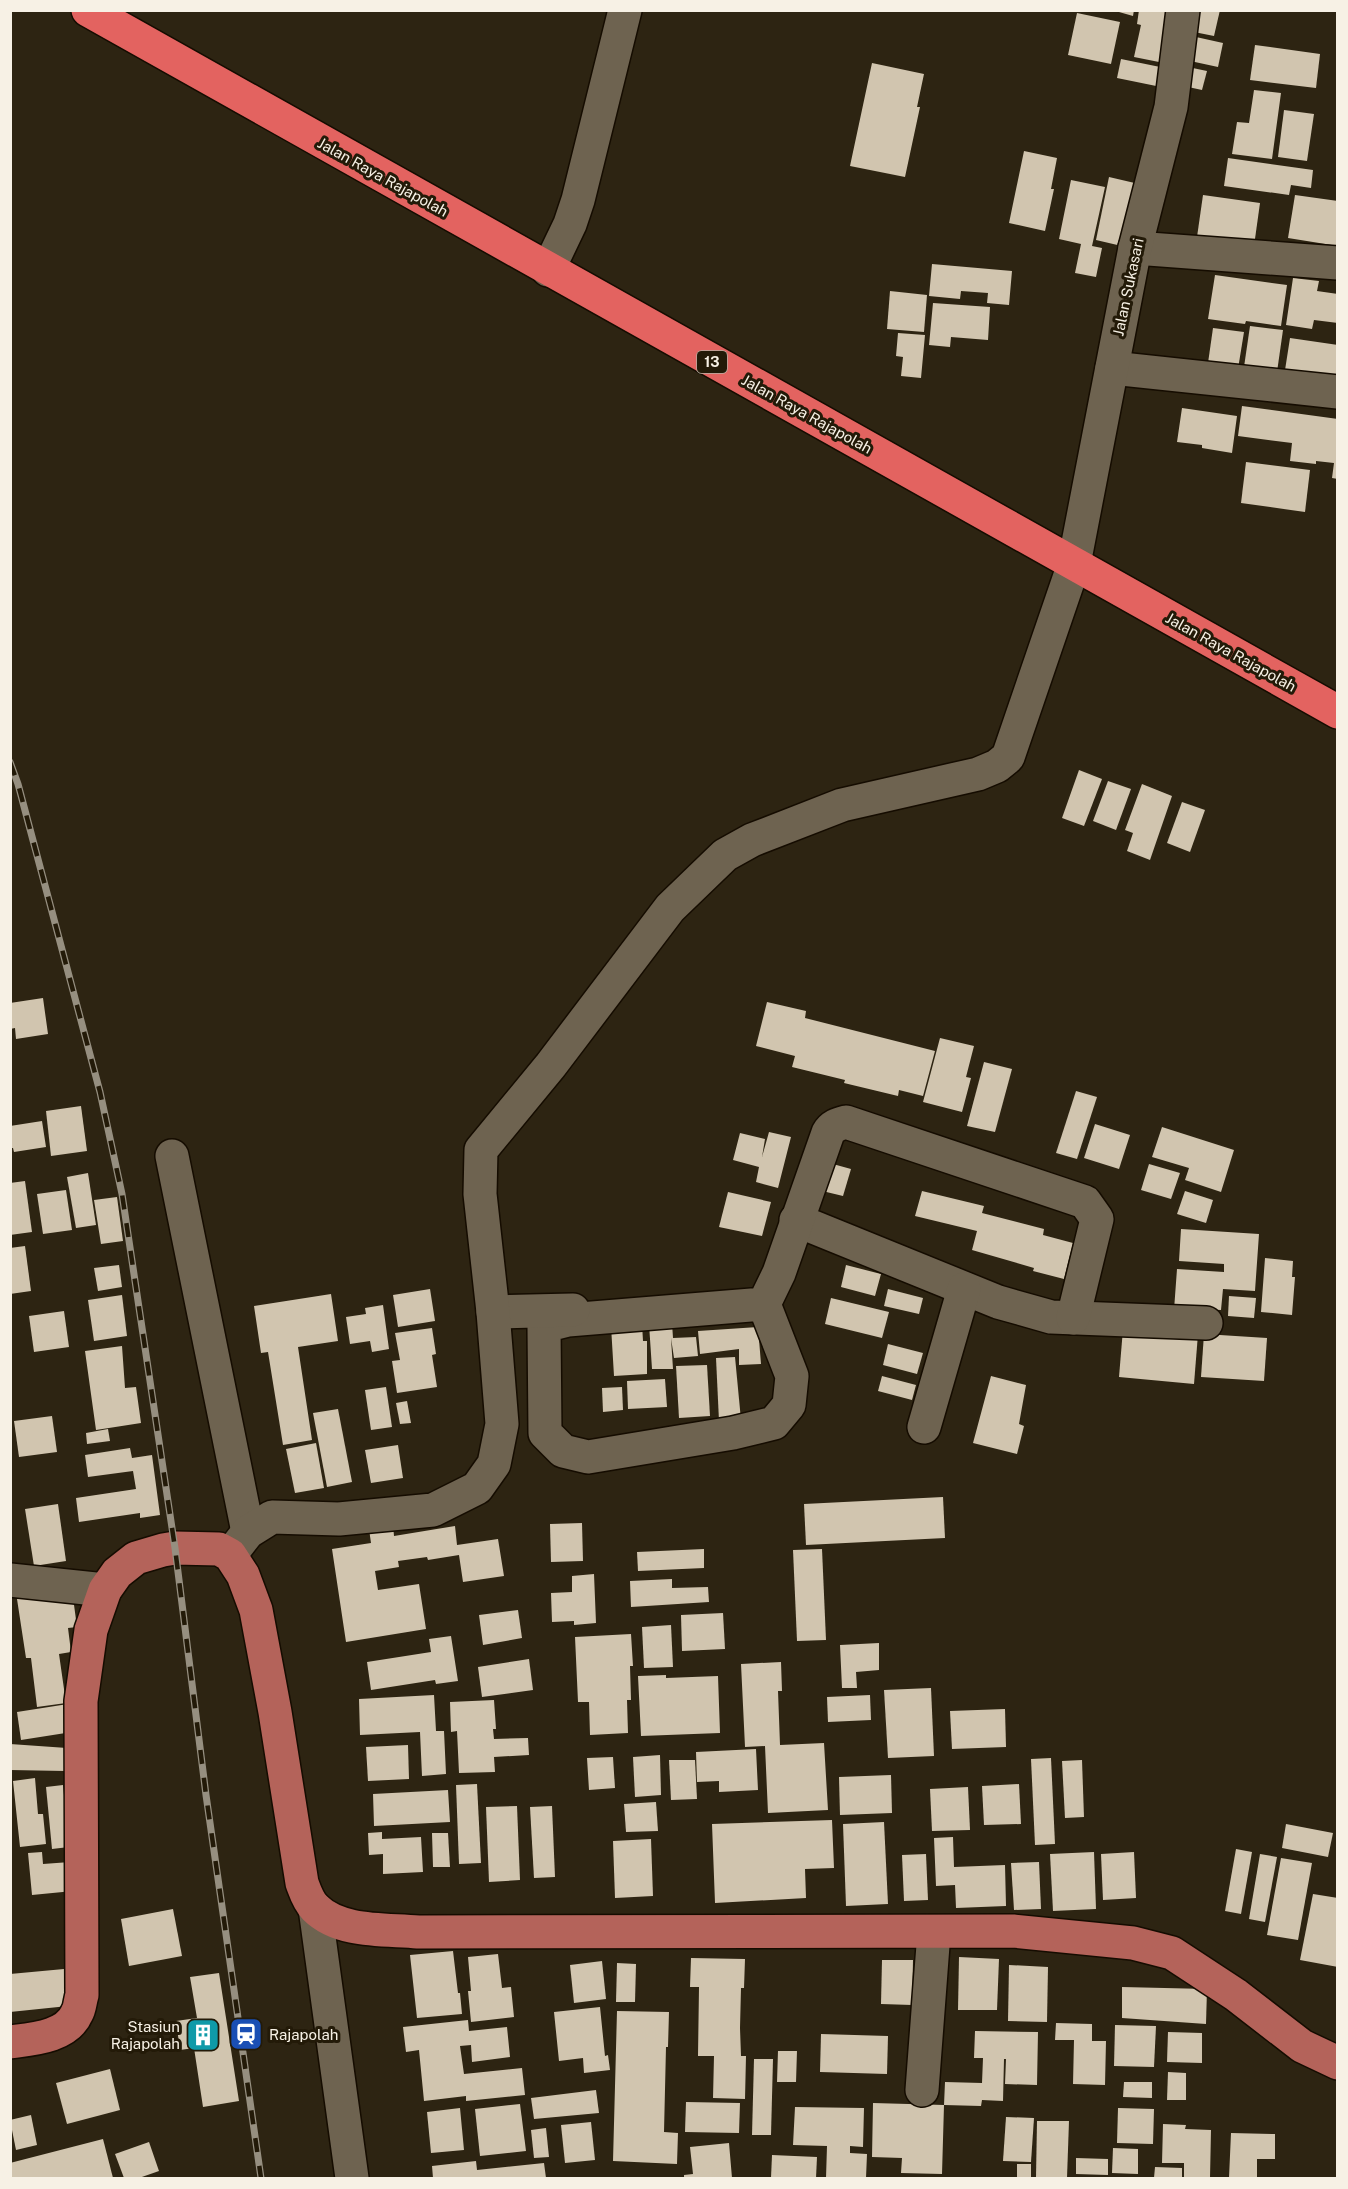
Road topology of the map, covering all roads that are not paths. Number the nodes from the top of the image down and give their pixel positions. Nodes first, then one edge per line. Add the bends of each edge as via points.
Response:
1 (88, 10) edge
2 (625, 10) edge
3 (1183, 10) edge
4 (1135, 248) junction
5 (1338, 263) edge
6 (548, 270) junction
7 (1112, 368) junction
8 (1338, 392) edge
9 (1074, 564) junction
10 (1338, 712) edge
11 (833, 1103) dead end
12 (172, 1156) dead end
13 (796, 1220) junction
14 (964, 1288) junction
15 (764, 1304) junction
16 (493, 1312) junction
17 (1073, 1318) junction
18 (1206, 1323) dead end
19 (544, 1326) junction
20 (924, 1427) dead end
21 (239, 1544) junction
22 (10, 1580) edge
23 (105, 1590) junction
24 (315, 1908) junction
25 (934, 1932) junction
26 (10, 2042) edge
27 (1338, 2062) edge
28 (922, 2090) dead end
29 (352, 2178) edge

1 - 6 highway, Jalan Raya Rajapolah / 13
2 - 6 street via 578,200
3 - 4 street, Jalan Sukasari via 1171,107
4 - 5 street
4 - 7 street, Jalan Sukasari
6 - 9 highway, Jalan Raya Rajapolah / 13
7 - 8 street
7 - 9 street, Jalan Sukasari
9 - 10 highway, Jalan Raya Rajapolah / 13
9 - 16 street, Jalan Sukasari via 1008,757 978,774 842,805 752,840 725,855 670,908 481,1150 480,1194
11 - 13 street
12 - 21 street
13 - 14 street
13 - 15 street
13 - 16 street via 772,1264 751,1288 695,1299 596,1309
13 - 17 street via 828,1133 846,1122 1054,1191 1085,1203 1097,1219
14 - 17 street via 1051,1317
14 - 20 street
15 - 19 street via 568,1320
15 - 19 street via 792,1376 789,1405 774,1423 588,1457 563,1451 545,1432
16 - 19 street
16 - 21 street, Jalan Sukasari via 502,1424 494,1464 477,1488 432,1510 339,1519 272,1517
17 - 18 street
21 - 23 main road via 219,1549 163,1550 136,1558 117,1573
21 - 24 main road via 275,1713 302,1883
22 - 23 street
23 - 26 main road via 91,1630 81,1701 82,1995 77,2015 64,2028
24 - 25 main road via 340,1923 357,1927 418,1932
24 - 29 street
25 - 27 main road via 1013,1931 1133,1943 1172,1953 1236,1995 1302,2046
25 - 28 street

